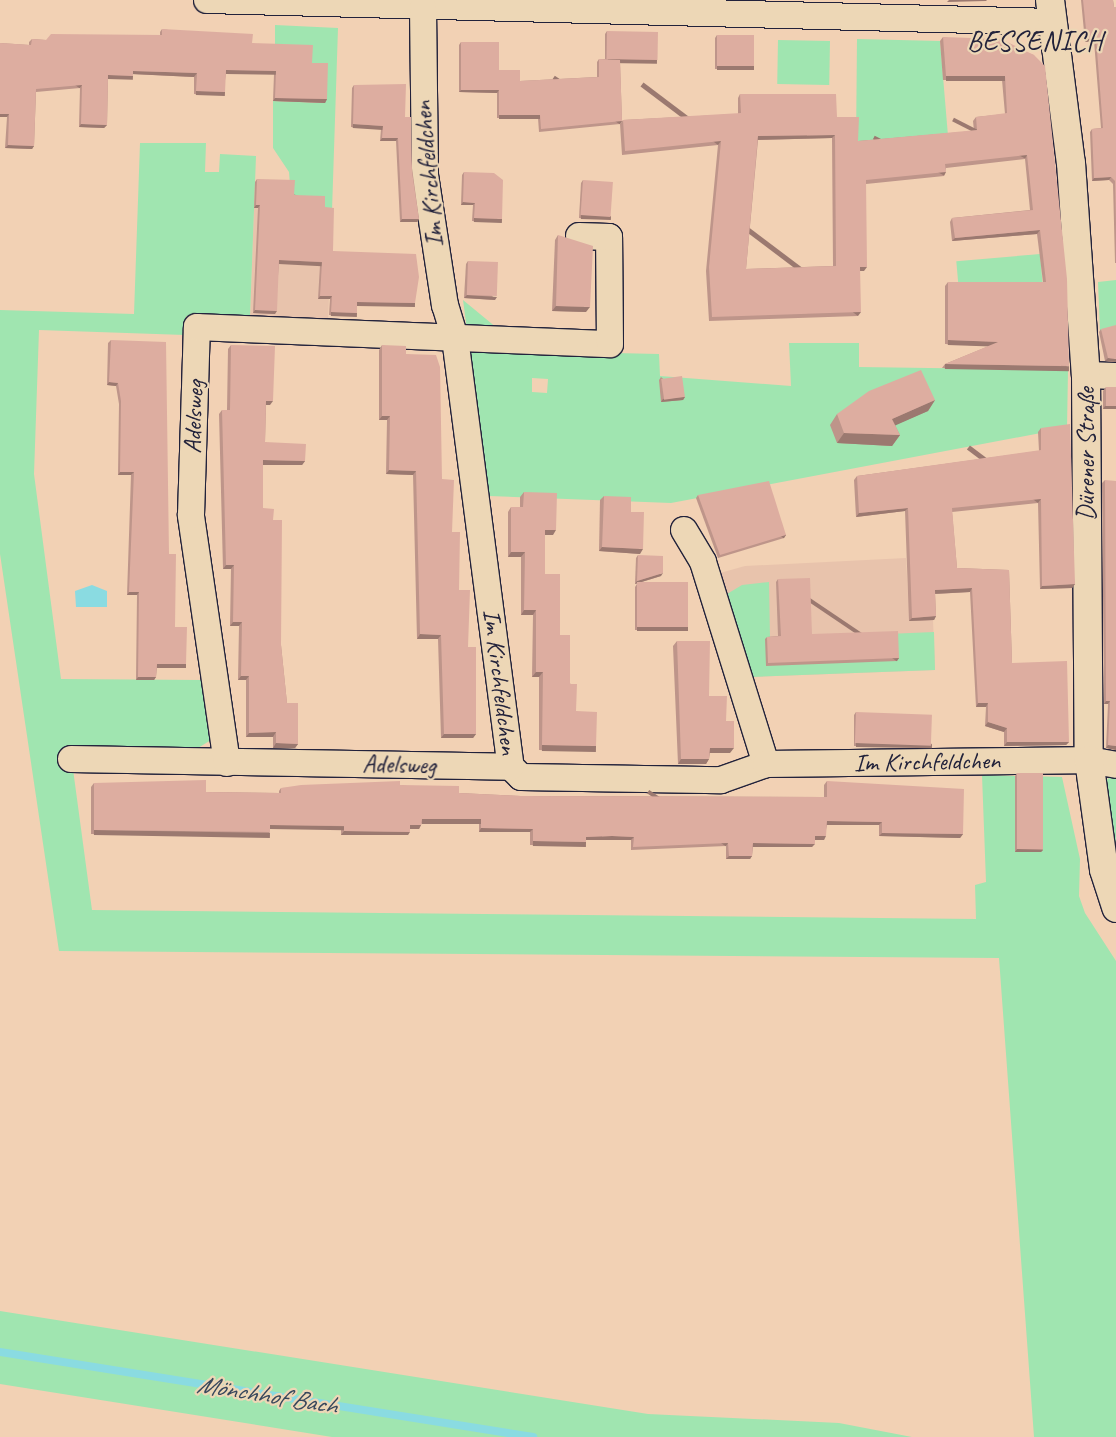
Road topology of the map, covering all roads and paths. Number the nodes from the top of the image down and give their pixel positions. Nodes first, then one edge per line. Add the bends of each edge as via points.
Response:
1 (207, 0) edge
2 (423, 8) junction
3 (1052, 11) edge
4 (579, 236) dead end
5 (455, 338) junction
6 (1086, 375) junction
7 (1116, 376) edge
8 (684, 530) dead end
9 (71, 759) dead end
10 (1089, 760) junction
11 (227, 763) junction
12 (766, 764) junction
13 (1116, 765) edge
14 (511, 767) junction
15 (1116, 908) edge

1 - 2 street
2 - 3 street
2 - 5 street, Im Kirchfeldchen via 424,176 444,305
3 - 6 street, Dürener Straße via 1071,164
4 - 5 street via 609,237 610,344
5 - 11 street, Adelsweg via 197,327 191,515
5 - 14 street, Im Kirchfeldchen
6 - 7 street
6 - 10 street, Dürener Straße
8 - 12 street via 703,562
9 - 11 street, Adelsweg
10 - 12 street, Im Kirchfeldchen
10 - 13 street, Im Kirchfeldchen
10 - 15 street, Dürener Straße via 1104,870
11 - 14 street, Adelsweg
12 - 14 street, Im Kirchfeldchen via 721,780 521,777

